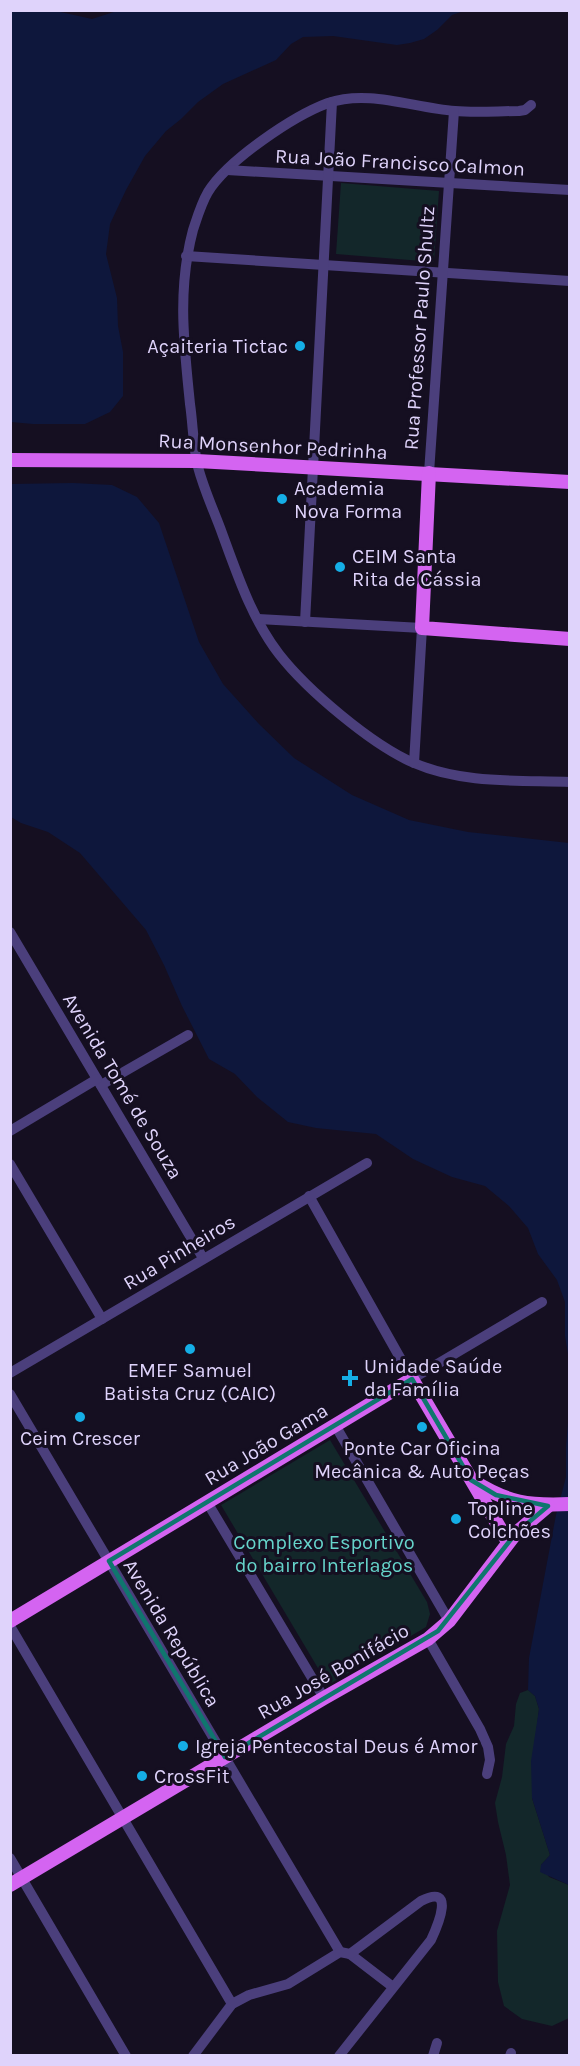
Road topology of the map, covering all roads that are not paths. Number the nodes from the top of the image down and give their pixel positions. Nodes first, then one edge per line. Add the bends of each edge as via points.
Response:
1 (332, 102) junction
2 (531, 105) dead end
3 (454, 111) junction
4 (227, 170) junction
5 (328, 176) junction
6 (449, 183) junction
7 (570, 190) edge
8 (186, 256) junction
9 (324, 265) junction
10 (443, 272) junction
11 (570, 281) edge
12 (10, 460) edge
13 (197, 460) junction
14 (313, 468) junction
15 (429, 473) junction
16 (570, 482) edge
17 (258, 619) junction
18 (305, 622) junction
19 (422, 628) junction
20 (570, 639) edge
21 (414, 763) junction
22 (570, 782) edge
23 (10, 932) edge
24 (188, 1035) dead end
25 (99, 1082) junction
26 (10, 1131) edge
27 (367, 1163) dead end
28 (10, 1164) edge
29 (309, 1196) junction
30 (204, 1258) junction
31 (542, 1302) dead end
32 (102, 1319) junction
33 (10, 1373) edge
34 (412, 1379) junction
35 (10, 1394) edge
36 (335, 1425) junction
37 (471, 1480) junction
38 (207, 1502) junction
39 (570, 1504) edge
40 (551, 1506) junction
41 (507, 1542) junction
42 (109, 1561) junction
43 (10, 1621) edge
44 (449, 1621) junction
45 (10, 1626) edge
46 (428, 1639) junction
47 (324, 1698) junction
48 (225, 1757) junction
49 (487, 1774) dead end
50 (123, 1818) junction
51 (10, 1858) edge
52 (16, 1881) edge
53 (345, 1953) junction
54 (393, 1988) junction
55 (232, 2004) junction
56 (437, 2043) dead end
57 (126, 2055) edge
58 (193, 2055) edge
59 (339, 2055) edge
60 (433, 2055) edge

1 - 3 street via 357,98 385,100
1 - 4 street via 280,128
1 - 5 street
2 - 3 street via 519,111
3 - 6 street, Rua Professor Paulo Shultz
4 - 5 street, Rua João Francisco Calmon
4 - 8 street via 208,192
5 - 6 street, Rua João Francisco Calmon
5 - 9 street
6 - 7 street, Rua João Francisco Calmon
6 - 10 street, Rua Professor Paulo Shultz
8 - 9 street
8 - 13 street via 182,329
9 - 10 street
9 - 14 street
10 - 11 street
10 - 15 street, Rua Professor Paulo Shultz
12 - 13 main road, Rua Monsenhor Pedrinha
13 - 14 main road, Rua Monsenhor Pedrinha
13 - 17 street via 240,582
14 - 15 main road, Rua Monsenhor Pedrinha
14 - 18 street
15 - 16 main road, Rua Monsenhor Pedrinha
15 - 19 main road, Rua Professor Paulo Shultz
17 - 18 street
17 - 21 street via 278,653 303,680 341,715
18 - 19 street
19 - 20 main road
19 - 21 street, Rua Professor Paulo Shultz
21 - 22 street via 482,779
23 - 25 street, Avenida Tomé de Souza
24 - 25 street
25 - 26 street
25 - 30 street, Avenida Tomé de Souza
27 - 29 street, Rua Pinheiros
28 - 32 street
29 - 30 street, Rua Pinheiros
29 - 34 street
30 - 32 street, Rua Pinheiros
31 - 34 street, Rua João Gama
32 - 33 street, Rua Pinheiros
34 - 36 main road, Rua João Gama
34 - 37 main road
35 - 42 street, Avenida República
36 - 38 main road, Rua João Gama
36 - 44 street
37 - 40 main road via 516,1502
37 - 41 main road
38 - 42 main road, Rua João Gama
38 - 47 street
39 - 40 main road
40 - 41 main road, Rua José Bonifácio
41 - 44 main road, Rua José Bonifácio
42 - 43 main road, Rua João Gama
42 - 48 street, Avenida República
44 - 46 main road, Rua José Bonifácio
45 - 50 street
46 - 47 main road, Rua José Bonifácio
46 - 49 street via 480,1729 490,1760
47 - 48 main road, Rua José Bonifácio
48 - 50 main road, Rua José Bonifácio
48 - 53 street, Avenida República
50 - 52 main road, Rua José Bonifácio
50 - 55 street
51 - 52 street
52 - 57 street
53 - 54 street, Avenida República
53 - 54 street via 421,1901 431,1896 440,1899 441,1919 431,1940
53 - 55 street via 288,1984
54 - 59 street
55 - 58 street
56 - 60 street

